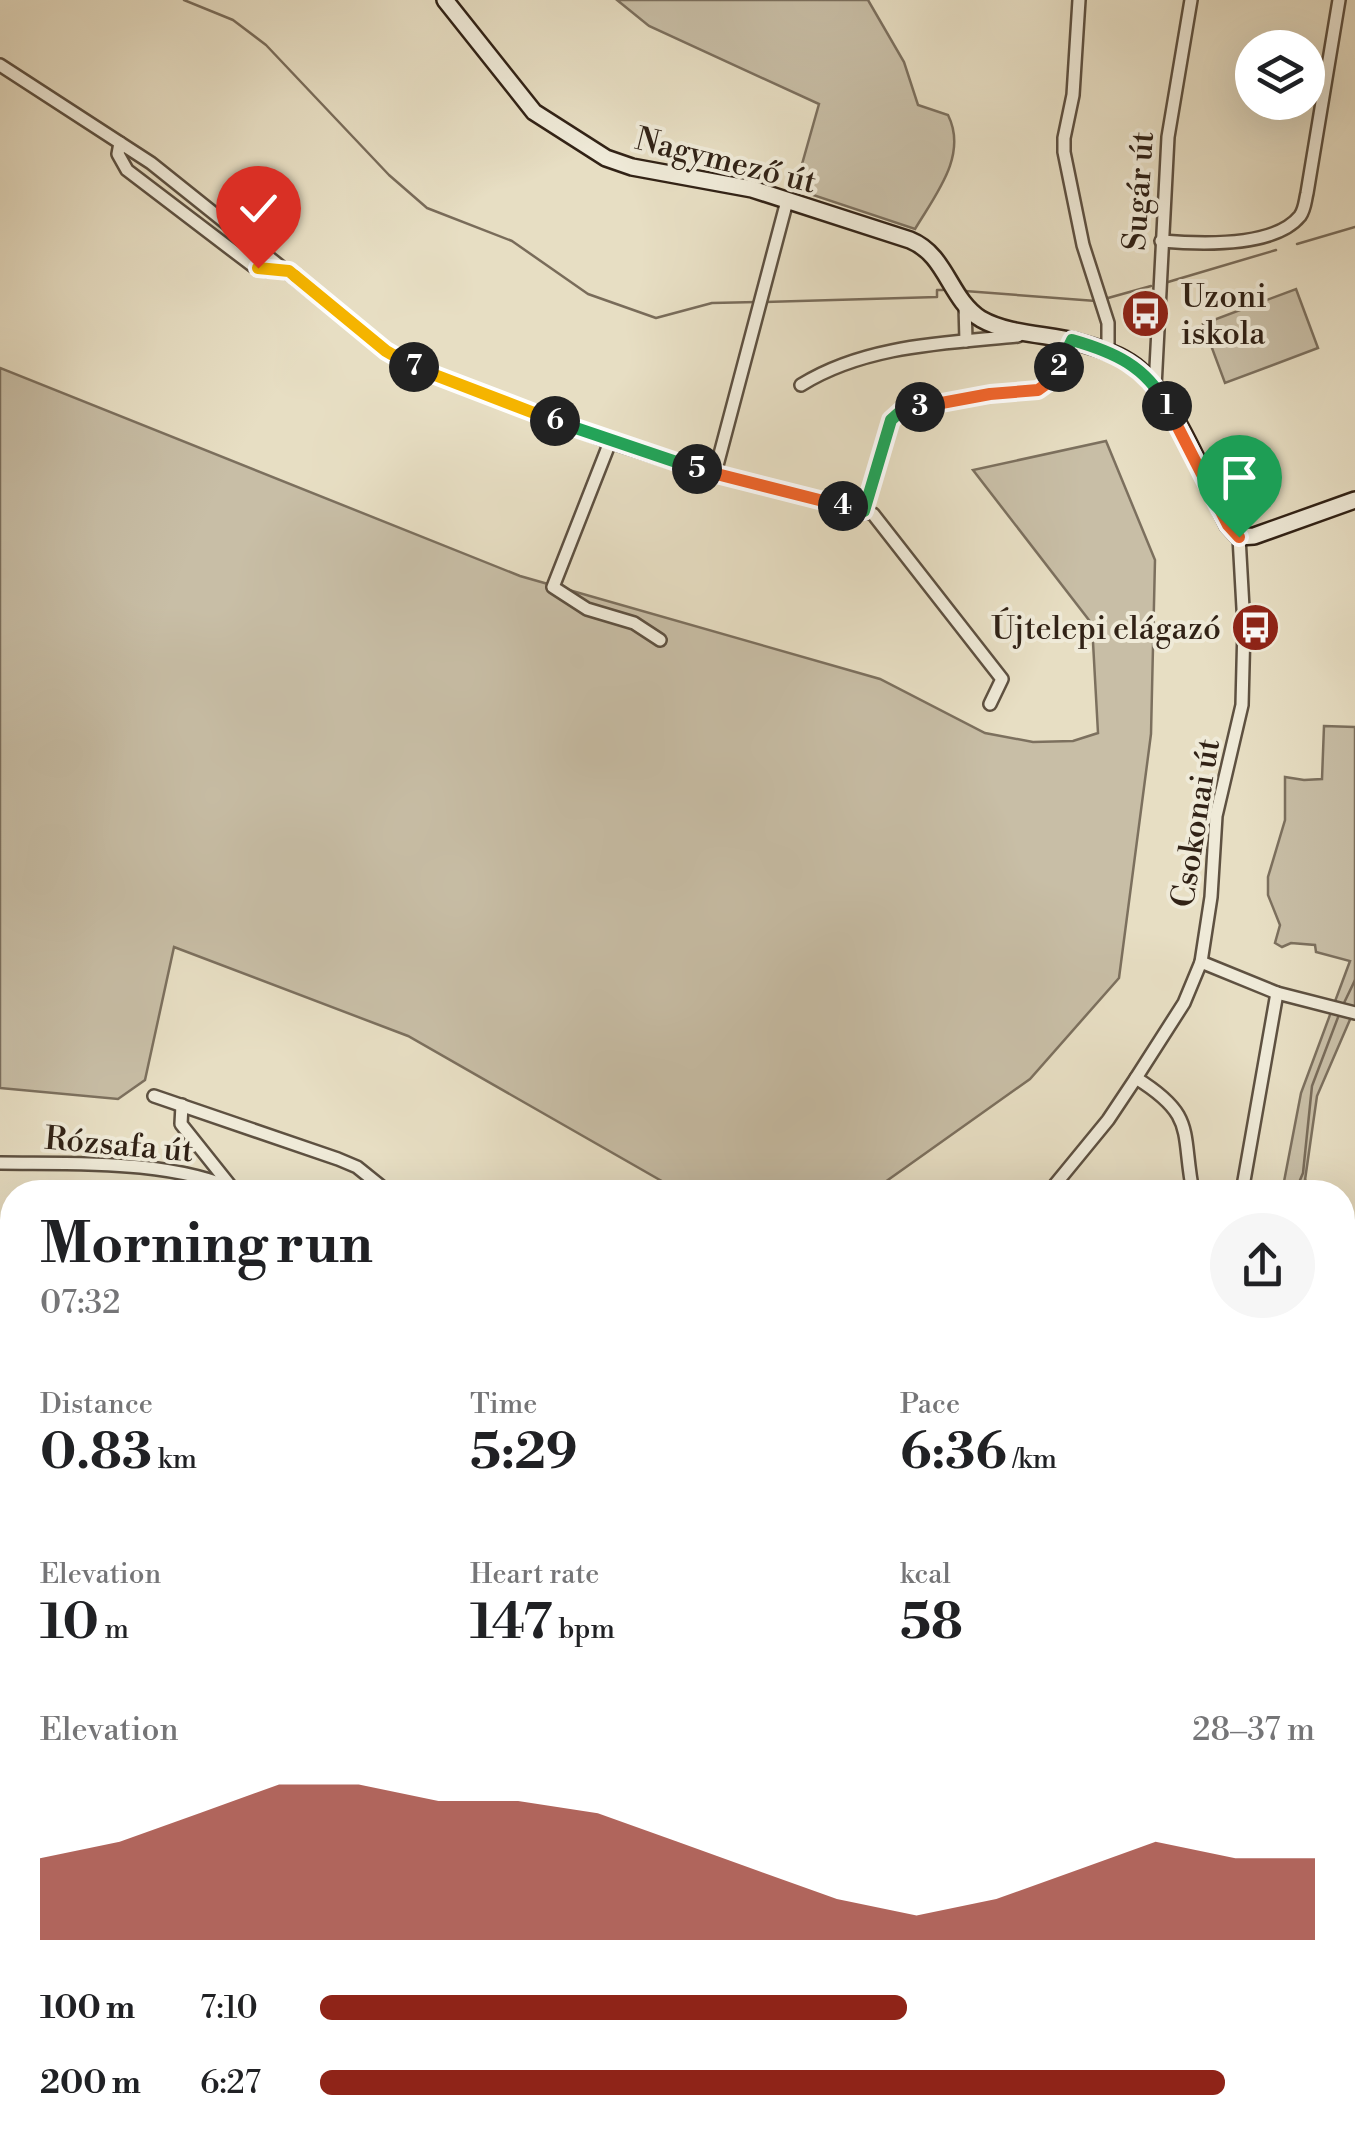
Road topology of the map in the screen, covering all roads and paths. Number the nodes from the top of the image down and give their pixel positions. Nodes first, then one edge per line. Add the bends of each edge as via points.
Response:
1 (445, 0) edge
2 (1078, 0) edge
3 (1190, 0) edge
4 (1339, 0) edge
5 (0, 65) edge
6 (120, 144) junction
7 (787, 201) junction
8 (1161, 241) junction
9 (289, 271) junction
10 (966, 305) junction
11 (1038, 334) junction
12 (1072, 340) junction
13 (966, 341) junction
14 (1108, 350) junction
15 (801, 385) dead end
16 (1155, 388) junction
17 (610, 442) junction
18 (715, 474) junction
19 (1355, 500) edge
20 (864, 511) junction
21 (1239, 537) junction
22 (660, 640) dead end
23 (990, 704) dead end
24 (1201, 962) junction
25 (1277, 993) junction
26 (1345, 1012) edge
27 (1136, 1078) junction
28 (154, 1096) dead end
29 (182, 1105) junction
30 (0, 1162) edge
31 (204, 1180) edge
32 (229, 1180) edge
33 (374, 1180) edge
34 (1059, 1180) edge
35 (1192, 1180) edge
36 (1244, 1180) edge

1 - 7 main road, Nagymező út via 525,102 581,145 632,167
2 - 14 street via 1064,152 1108,323
3 - 8 street, Sugár út via 1168,137
4 - 8 street via 1300,215 1288,226 1232,244
5 - 6 street
6 - 9 street
6 - 9 street via 127,170 253,266
7 - 10 main road, Nagymező út via 927,248
7 - 18 street
8 - 16 street, Sugár út
9 - 17 street via 408,364
10 - 11 main road via 988,322
10 - 13 street
11 - 12 main road
11 - 13 street
12 - 14 main road
12 - 20 street via 1055,375 1038,390 897,413
13 - 15 street via 856,360
14 - 16 main road via 1136,366
16 - 21 main road
17 - 18 street
17 - 22 street via 553,586 587,609 634,623
18 - 20 street
19 - 21 main road
20 - 23 street via 873,514 1002,678
21 - 24 street, Csokonai út via 1244,684 1216,816
24 - 25 street
24 - 27 street, Csokonai út via 1184,1003
25 - 26 street
25 - 36 street
27 - 34 street, Csokonai út
27 - 35 street via 1180,1115
28 - 29 street, Rózsafa út
29 - 32 street, Rózsafa út via 182,1124
29 - 33 street, Rózsafa út via 338,1159
30 - 31 street, Rózsafa út via 178,1172

